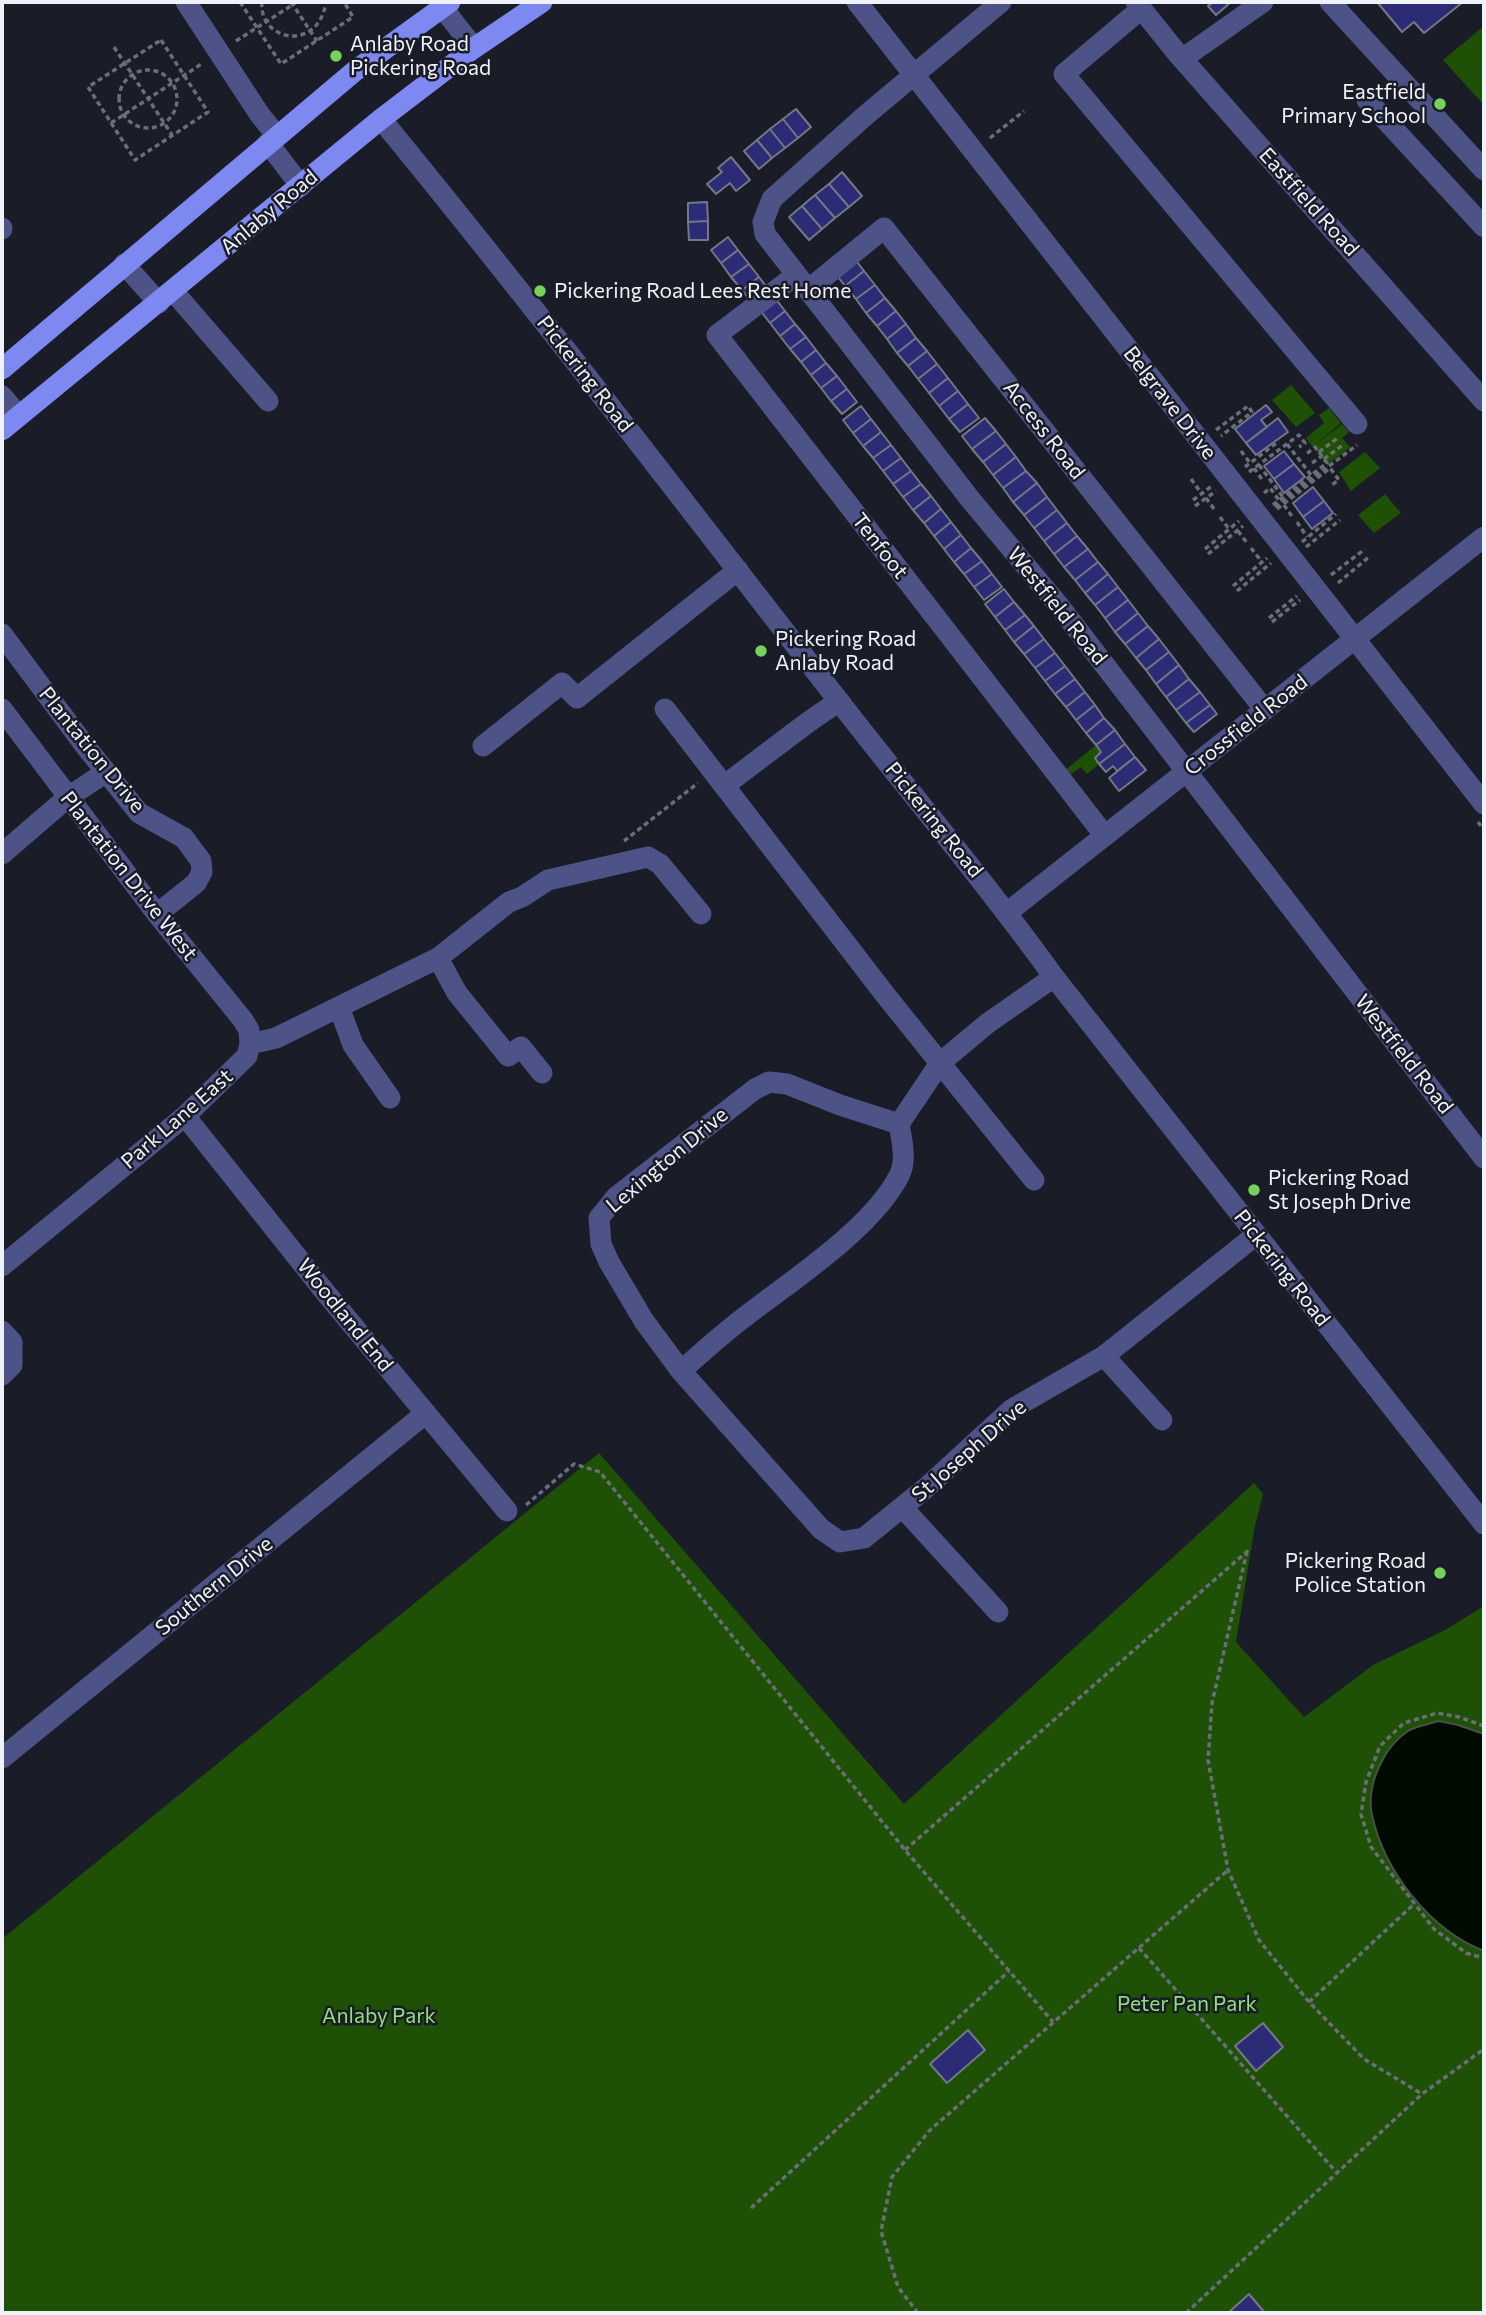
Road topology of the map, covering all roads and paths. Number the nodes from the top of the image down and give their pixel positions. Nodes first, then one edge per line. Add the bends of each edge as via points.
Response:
1 (187, 2) edge
2 (240, 2) edge
3 (262, 2) edge
4 (326, 2) edge
5 (344, 2) edge
6 (542, 2) edge
7 (857, 2) edge
8 (1000, 2) edge
9 (1263, 2) edge
10 (1330, 2) edge
11 (294, 3) edge
12 (446, 4) edge
13 (1139, 5) edge
14 (266, 22) junction
15 (257, 28) junction
16 (311, 31) junction
17 (317, 41) junction
18 (114, 47) dead end
19 (474, 48) junction
20 (219, 52) junction
21 (1182, 59) junction
22 (125, 63) junction
23 (132, 74) junction
24 (184, 75) junction
25 (914, 75) junction
26 (173, 83) junction
27 (148, 99) junction
28 (1367, 100) dead end
29 (1024, 111) dead end
30 (123, 115) junction
31 (381, 118) junction
32 (111, 123) junction
33 (165, 124) junction
34 (172, 135) junction
35 (273, 139) junction
36 (983, 143) dead end
37 (1484, 170) edge
38 (301, 186) junction
39 (1484, 227) edge
40 (124, 264) junction
41 (802, 282) junction
42 (166, 297) junction
43 (2, 369) edge
44 (2, 396) edge
45 (268, 401) dead end
46 (1484, 401) edge
47 (19, 415) junction
48 (2, 430) edge
49 (1209, 435) dead end
50 (1351, 435) junction
51 (1279, 441) dead end
52 (1214, 442) dead end
53 (1287, 444) junction
54 (1344, 444) dead end
55 (1299, 447) dead end
56 (1241, 451) dead end
57 (1305, 455) dead end
58 (1322, 456) junction
59 (1250, 463) junction
60 (1312, 463) dead end
61 (1256, 467) junction
62 (1237, 473) dead end
63 (1311, 475) junction
64 (1242, 478) dead end
65 (1191, 479) dead end
66 (1263, 481) dead end
67 (1214, 485) dead end
68 (1330, 486) dead end
69 (1270, 488) dead end
70 (1218, 490) dead end
71 (1202, 494) junction
72 (1206, 498) junction
73 (1281, 499) junction
74 (1283, 504) junction
75 (1214, 509) dead end
76 (1267, 511) junction
77 (1336, 514) dead end
78 (1220, 517) dead end
79 (1293, 518) dead end
80 (1241, 520) dead end
81 (1340, 520) dead end
82 (1297, 522) dead end
83 (1245, 525) dead end
84 (1230, 529) junction
85 (1238, 531) junction
86 (1307, 537) junction
87 (1484, 537) edge
88 (1247, 543) dead end
89 (1294, 547) dead end
90 (1251, 548) dead end
91 (1365, 549) dead end
92 (1298, 552) dead end
93 (1269, 556) dead end
94 (1370, 556) dead end
95 (1273, 561) dead end
96 (1262, 562) junction
97 (738, 570) junction
98 (1321, 582) dead end
99 (1233, 586) dead end
100 (1237, 591) dead end
101 (1328, 591) dead end
102 (1301, 597) dead end
103 (1271, 620) dead end
104 (2, 634) edge
105 (1355, 639) junction
106 (839, 701) junction
107 (2, 709) edge
108 (666, 709) dead end
109 (1265, 710) junction
110 (484, 746) dead end
111 (106, 772) junction
112 (1186, 772) junction
113 (725, 786) junction
114 (67, 798) junction
115 (1484, 804) edge
116 (1105, 836) junction
117 (624, 841) dead end
118 (2, 854) edge
119 (1008, 912) junction
120 (158, 914) junction
121 (701, 914) dead end
122 (438, 958) junction
123 (1054, 977) junction
124 (339, 1007) junction
125 (250, 1044) junction
126 (940, 1063) junction
127 (542, 1073) dead end
128 (390, 1098) dead end
129 (185, 1116) junction
130 (899, 1124) junction
131 (1484, 1158) edge
132 (1034, 1180) dead end
133 (1256, 1235) junction
134 (2, 1266) edge
135 (2, 1331) edge
136 (1104, 1356) junction
137 (681, 1371) junction
138 (2, 1375) edge
139 (426, 1413) junction
140 (1162, 1420) dead end
141 (731, 1427) joint
142 (903, 1508) junction
143 (507, 1511) joint
144 (1484, 1524) edge
145 (998, 1612) dead end
146 (1484, 1726) edge
147 (2, 1758) edge
148 (905, 1850) junction
149 (1228, 1870) junction
150 (1413, 1904) junction
151 (1139, 1948) junction
152 (1484, 1958) edge
153 (1009, 1971) junction
154 (1309, 2002) junction
155 (1053, 2022) junction
156 (1484, 2049) edge
157 (1422, 2094) junction
158 (1337, 2173) junction
159 (751, 2208) dead end
160 (918, 2313) edge
161 (1186, 2313) edge

1 - 20 street
2 - 15 path
3 - 14 path
4 - 16 path via 322,19
5 - 17 path via 353,17
6 - 19 main road, Anlaby Road
7 - 25 street, Belgrave Drive
8 - 25 street
9 - 21 street
10 - 37 street
11 - 14 path
11 - 16 path
12 - 19 street
12 - 35 main road
13 - 21 street, Eastfield Road
13 - 50 street via 1064,74
14 - 15 path
14 - 16 path via 278,33 295,37
15 - 17 path via 281,64
15 - 20 path
16 - 17 path
18 - 22 path
19 - 31 main road, Anlaby Road
20 - 24 path
20 - 35 street
21 - 46 street, Eastfield Road
22 - 23 path
22 - 24 path via 160,40
22 - 32 path via 88,87
23 - 26 path via 161,73
23 - 27 path
23 - 30 path via 122,85 118,100
24 - 26 path
24 - 34 path via 208,112
25 - 41 street, Westfield Road via 772,199 763,222 765,234
25 - 105 street, Belgrave Drive
26 - 27 path
26 - 33 path via 175,112
27 - 30 path
27 - 33 path
28 - 39 street
29 - 36 path
30 - 32 path
30 - 33 path via 135,126 150,129
31 - 38 main road, Anlaby Road
31 - 97 street, Pickering Road
32 - 34 path via 135,160
33 - 34 path
35 - 38 street
35 - 40 main road
38 - 42 main road, Anlaby Road
40 - 42 street
40 - 43 main road
41 - 109 street, Access Road via 884,228
41 - 112 street, Westfield Road
41 - 116 street, Tenfoot via 717,335
42 - 45 street
42 - 47 main road, Anlaby Road
44 - 47 street
47 - 48 main road, Anlaby Road
49 - 52 path via 1248,406 1252,412
50 - 58 path
50 - 76 path
51 - 59 path
53 - 55 path via 1299,435 1305,443
53 - 61 path
53 - 63 path
54 - 58 path
56 - 59 path
57 - 58 path via 1315,447
58 - 60 path
58 - 63 path via 1328,463
59 - 62 path
61 - 64 path
61 - 66 path
61 - 73 path
63 - 73 path
65 - 71 path
67 - 71 path
68 - 74 path via 1339,480 1330,468
69 - 73 path
70 - 72 path
71 - 72 path via 1194,503
72 - 75 path
73 - 76 path
74 - 76 path
74 - 79 path
77 - 86 path
78 - 84 path
80 - 84 path
81 - 92 path
82 - 86 path
83 - 85 path
84 - 85 path via 1207,552
85 - 88 path
86 - 89 path
87 - 105 street, Crossfield Road
90 - 96 path
91 - 98 path
93 - 96 path
94 - 101 path
95 - 100 path
96 - 99 path
97 - 106 street, Pickering Road
97 - 110 street via 578,698 562,683
102 - 103 path
104 - 111 street, Plantation Drive
105 - 109 street, Crossfield Road
105 - 115 street, Belgrave Drive
106 - 113 street
106 - 119 street, Pickering Road
107 - 114 street, Plantation Drive West
108 - 113 street
109 - 112 street, Crossfield Road
111 - 114 street
111 - 120 street, Plantation Drive via 139,813 184,838 201,861 196,883
112 - 116 street, Crossfield Road
112 - 131 street, Westfield Road
113 - 117 path via 716,792 705,778
113 - 126 street
114 - 118 street
114 - 120 street, Plantation Drive West
116 - 119 street, Crossfield Road
119 - 123 street, Pickering Road
120 - 125 street, Plantation Drive West via 243,1020
121 - 122 street via 660,864 648,857 635,858 548,880 509,902
122 - 124 street
122 - 127 street via 457,993 508,1056 521,1046
123 - 126 street
123 - 133 street, Pickering Road
124 - 125 street via 276,1038
124 - 128 street via 353,1045
125 - 129 street, Park Lane East via 247,1056
126 - 130 street
126 - 132 street
129 - 134 street, Park Lane East
129 - 139 street, Woodland End
130 - 137 street via 900,1174 879,1207
130 - 137 street, Lexington Drive via 787,1084 769,1082 616,1197 599,1218 601,1244 644,1321
133 - 136 street, St Joseph Drive
133 - 144 street, Pickering Road
135 - 138 street via 12,1342 12,1364
136 - 140 street
136 - 142 street, St Joseph Drive via 1012,1409
137 - 141 street, Lexington Drive
139 - 143 street, Woodland End
139 - 147 street, Southern Drive
141 - 142 street, St Joseph Drive via 821,1529 840,1542 864,1538
142 - 145 street
143 - 148 path via 513,1516 573,1464 600,1472
146 - 150 path via 1437,1713 1404,1723 1380,1746 1366,1782 1361,1814 1371,1847
148 - 149 path via 1249,1550 1212,1703 1208,1760
148 - 153 path
149 - 151 path
149 - 154 path via 1259,1940
150 - 152 path via 1434,1929 1466,1952
150 - 154 path
151 - 155 path
151 - 158 path
153 - 155 path
153 - 159 path
154 - 157 path via 1364,2059
155 - 160 path via 930,2130 892,2177 881,2231 898,2287
156 - 157 path
157 - 158 path
158 - 161 path

